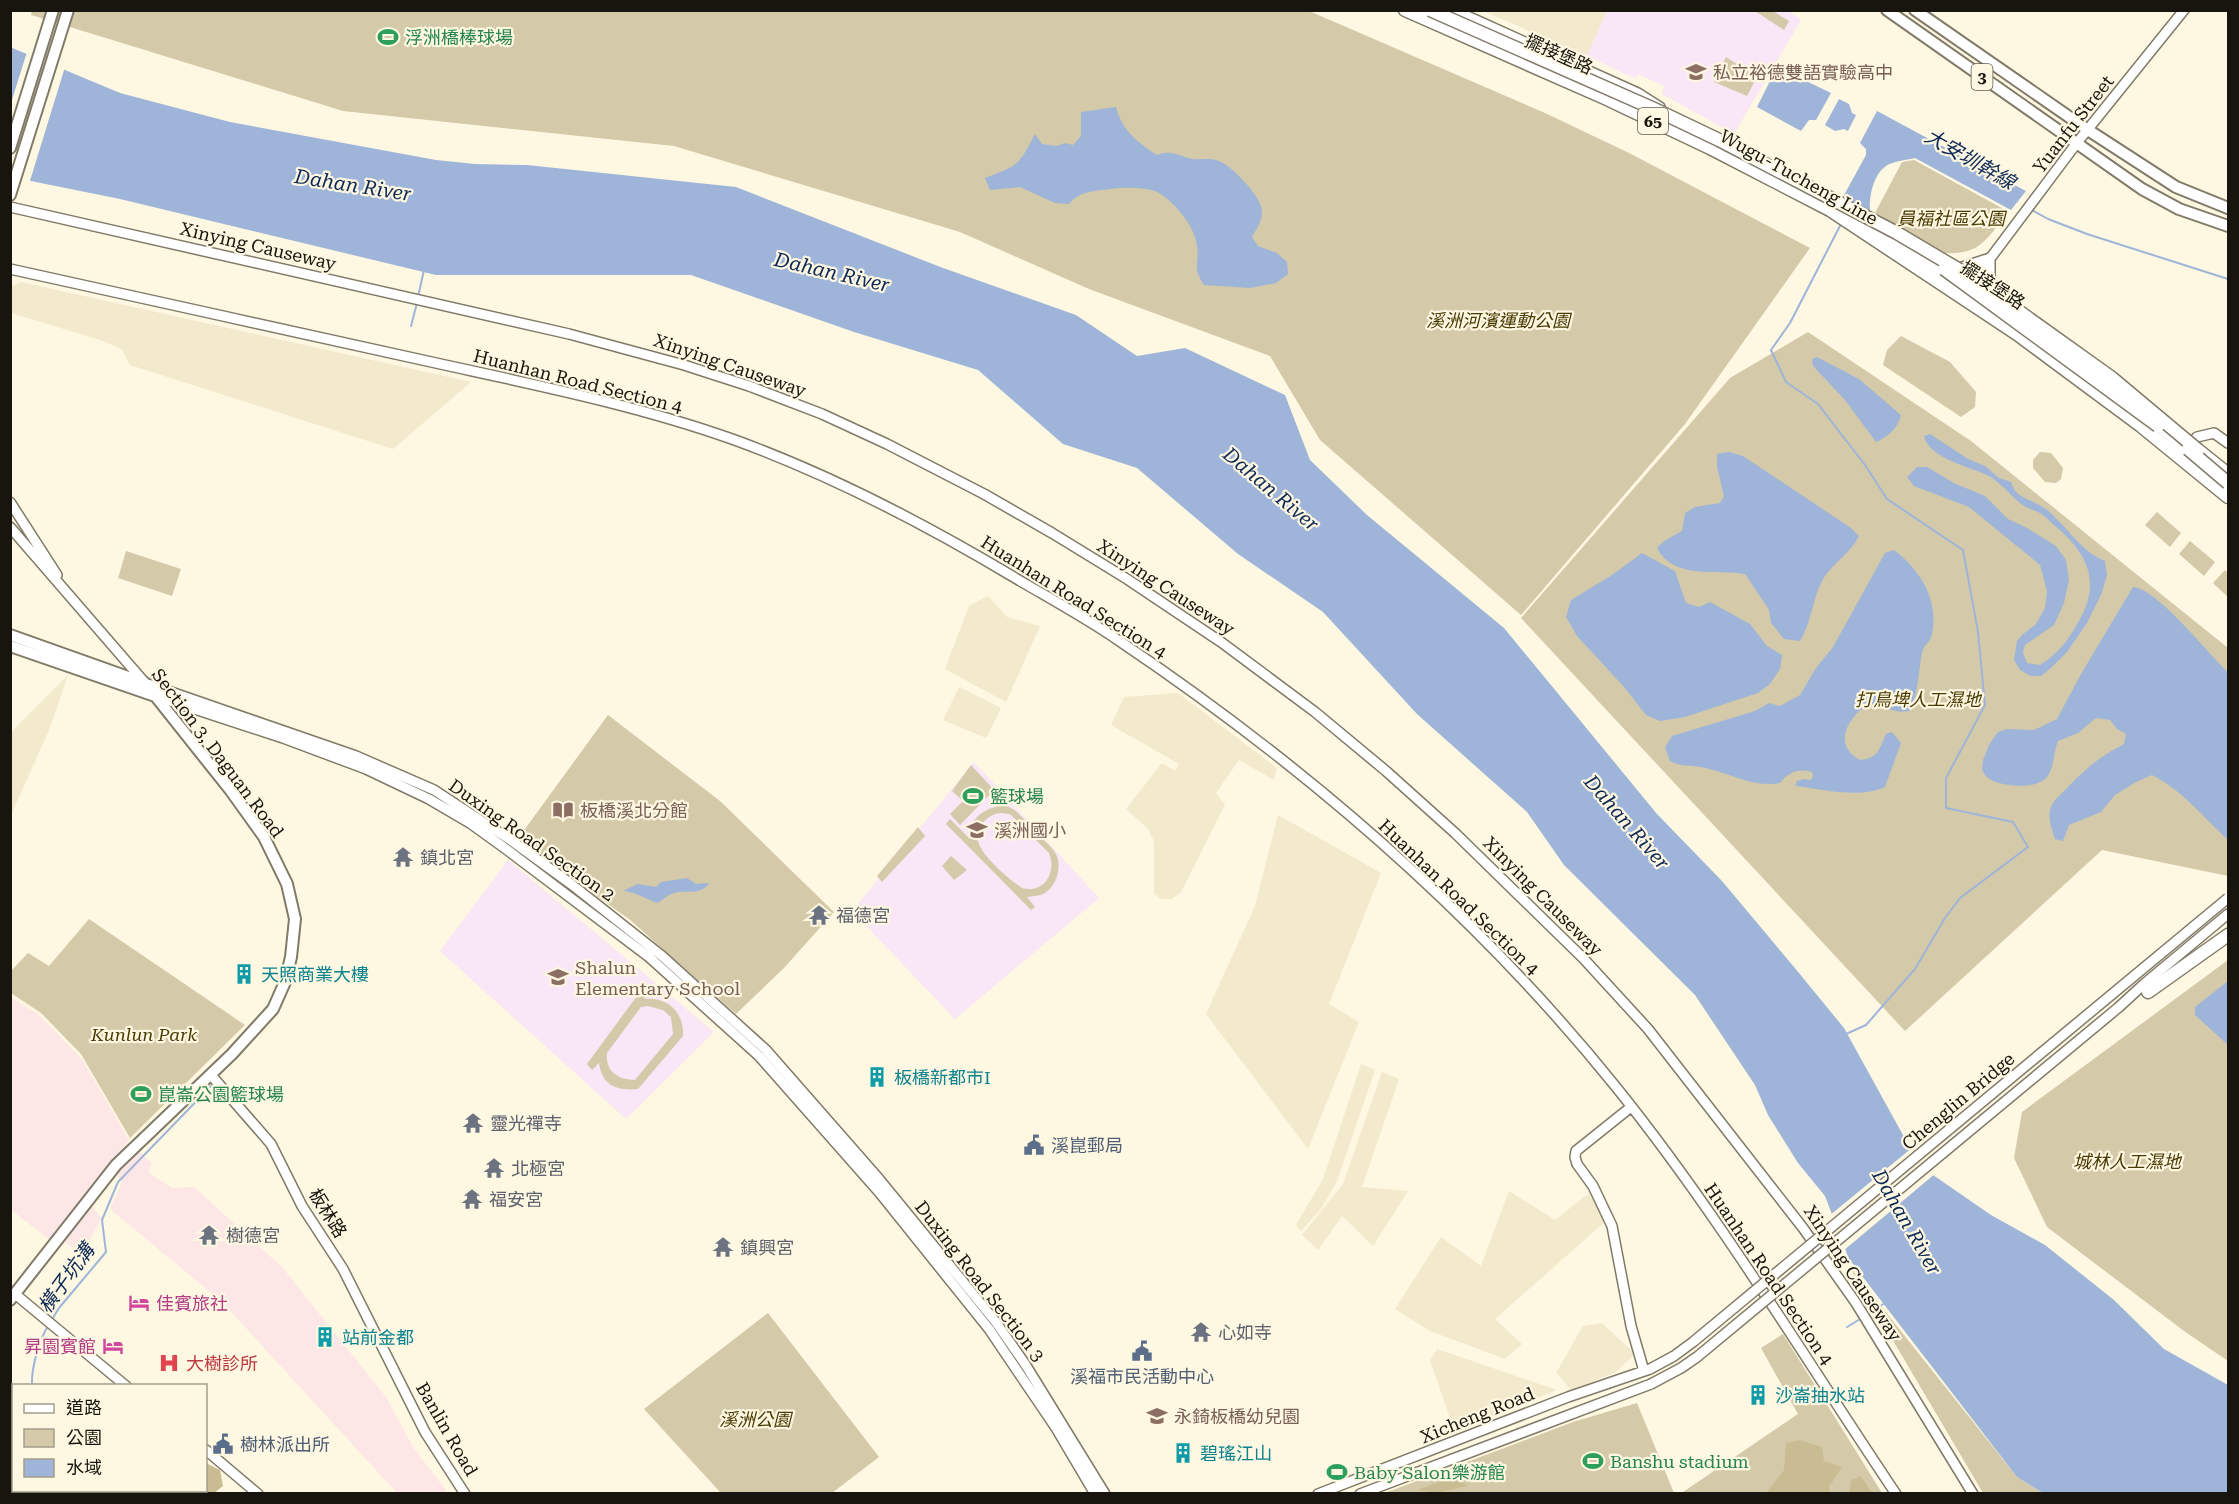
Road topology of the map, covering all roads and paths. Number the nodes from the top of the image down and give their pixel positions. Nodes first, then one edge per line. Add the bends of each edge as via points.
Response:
1 (53, 10) edge
2 (68, 10) edge
3 (1405, 10) edge
4 (1419, 10) edge
5 (1430, 10) edge
6 (1454, 10) edge
7 (1887, 10) edge
8 (1916, 10) edge
9 (2184, 10) edge
10 (1471, 18) junction
11 (1465, 31) junction
12 (2088, 130) junction
13 (1717, 144) junction
14 (2076, 144) junction
15 (10, 148) edge
16 (10, 195) edge
17 (10, 207) edge
18 (2229, 208) edge
19 (2229, 226) edge
20 (1898, 233) junction
21 (1892, 249) junction
22 (1990, 258) junction
23 (10, 269) edge
24 (1940, 270) junction
25 (1971, 290) junction
26 (2005, 312) junction
27 (2229, 443) edge
28 (2192, 449) junction
29 (2229, 476) edge
30 (2229, 484) edge
31 (2229, 497) edge
32 (10, 502) edge
33 (18, 514) junction
34 (10, 526) edge
35 (65, 590) junction
36 (10, 635) edge
37 (10, 646) edge
38 (145, 683) junction
39 (155, 696) junction
40 (2229, 898) edge
41 (2229, 914) edge
42 (2229, 935) edge
43 (2148, 992) dead end
44 (211, 1075) junction
45 (812, 1101) joint
46 (1631, 1107) junction
47 (803, 1108) joint
48 (12, 1295) edge
49 (1647, 1370) junction
50 (1651, 1383) joint
51 (124, 1384) edge
52 (207, 1451) edge
53 (258, 1494) edge
54 (465, 1494) edge
55 (1095, 1494) edge
56 (1105, 1494) edge
57 (1318, 1494) edge
58 (1360, 1494) edge
59 (1896, 1494) edge
60 (1973, 1494) edge

1 - 15 main road
2 - 16 main road
3 - 21 highway, Wugu-Tucheng Line / 65 via 1710,148 1830,210
4 - 11 street, 擺接堡路
5 - 20 highway, Wugu-Tucheng Line / 65, bridge via 1700,131
6 - 10 street, 擺接堡路
7 - 14 main road, 3
8 - 12 main road, 3
9 - 12 street, Yuanfu Street
10 - 11 street
10 - 13 street, 擺接堡路 via 1638,93
11 - 13 street, 擺接堡路
12 - 14 street, Yuanfu Street
12 - 18 main road, 3 via 2176,187
13 - 24 street, 擺接堡路 via 1840,209
14 - 19 main road, 3 via 2179,209
14 - 22 street, Yuanfu Street
17 - 60 street, Xinying Causeway via 397,294 684,364 822,414 887,444 1004,505 1127,579 1221,642 1386,771 1583,958 1702,1095 1803,1228 1871,1326
20 - 25 highway, bridge
20 - 28 highway, Wugu-Tucheng Line / 65, bridge via 1968,275 2112,378
21 - 25 highway, bridge
21 - 31 highway, Wugu-Tucheng Line / 65 via 2027,341
22 - 24 street via 1969,267
22 - 25 street, Yuanfu Street
22 - 26 street via 1990,285
23 - 46 street, Huanhan Road Section 4 via 641,410 732,439 856,492 975,554 1114,637 1297,770 1373,835 1497,953
24 - 25 street, 擺接堡路
25 - 26 street, 擺接堡路
25 - 30 highway, bridge via 2165,431
26 - 28 street, 擺接堡路
27 - 28 street via 2214,433 2197,437
28 - 29 highway, Wugu-Tucheng Line
28 - 30 street, 擺接堡路
32 - 33 street, Section 3, Daguan Road
33 - 34 street via 15,524
33 - 35 street, Section 3, Daguan Road
34 - 35 street, Section 3, Daguan Road
35 - 38 street, Section 3, Daguan Road
36 - 38 main road
37 - 39 main road
38 - 39 main road, Section 3, Daguan Road
38 - 45 street, Duxing Road Section 2 via 356,756 434,790 512,841 662,956 766,1050
39 - 44 main road, Section 3, Daguan Road via 264,837 287,884 295,919 285,982 273,1009
39 - 47 street, Duxing Road Section 2 via 366,769 470,824 649,957 759,1056
40 - 49 street, Chenglin Bridge, bridge via 1693,1342
41 - 50 street, Chenglin Bridge, bridge via 1707,1349
42 - 43 highway
44 - 48 main road, Section 3, Daguan Road via 116,1165
44 - 54 street, 板林路 via 271,1144 302,1206 344,1269 425,1432
45 - 56 street, Duxing Road Section 3 via 995,1322
46 - 49 street via 1576,1151 1575,1157 1612,1226 1631,1326
46 - 59 street, Huanhan Road Section 4 via 1730,1242
47 - 55 street, Duxing Road Section 3 via 875,1187 989,1329
48 - 51 street
49 - 57 street, Xicheng Road
50 - 58 street, Xicheng Road
52 - 53 street

